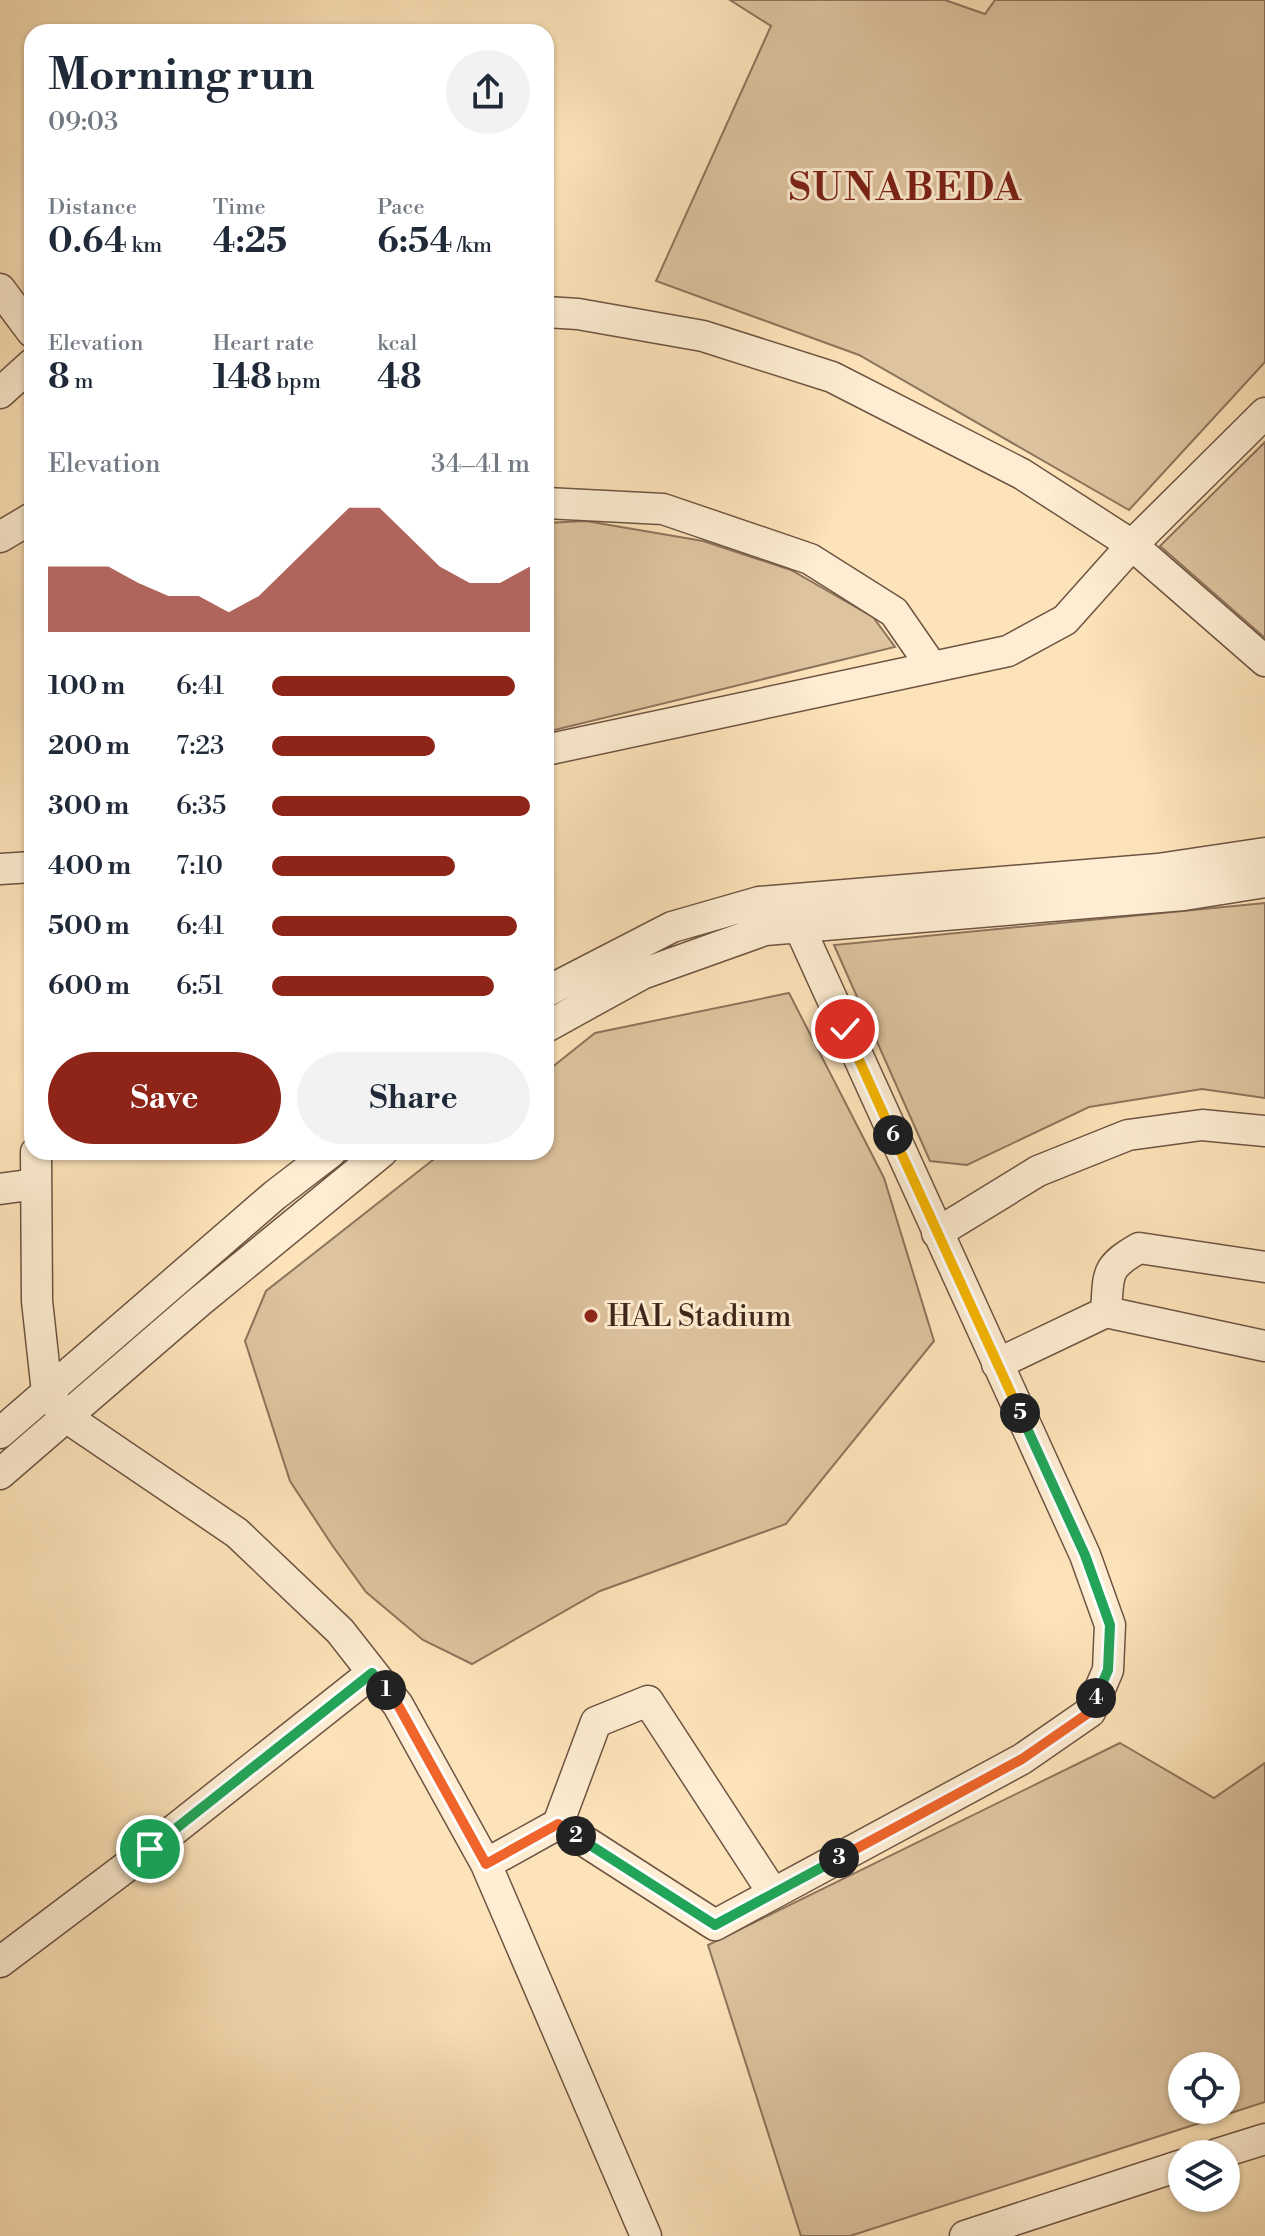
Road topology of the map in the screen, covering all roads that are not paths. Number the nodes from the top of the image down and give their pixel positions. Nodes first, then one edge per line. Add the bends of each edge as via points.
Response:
1 (0, 289) edge
2 (554, 312) edge
3 (24, 321) edge
4 (24, 371) edge
5 (0, 393) edge
6 (1265, 413) edge
7 (554, 503) edge
8 (24, 523) edge
9 (0, 537) edge
10 (1132, 545) junction
11 (1265, 661) edge
12 (932, 667) junction
13 (554, 748) edge
14 (1265, 853) edge
15 (24, 868) edge
16 (0, 869) edge
17 (1265, 882) edge
18 (793, 914) junction
19 (554, 988) edge
20 (554, 1023) edge
21 (1265, 1131) edge
22 (36, 1160) edge
23 (321, 1160) edge
24 (372, 1160) edge
25 (36, 1184) junction
26 (0, 1189) edge
27 (937, 1233) junction
28 (1265, 1267) edge
29 (1106, 1312) junction
30 (1265, 1346) edge
31 (997, 1364) junction
32 (47, 1392) junction
33 (66, 1417) junction
34 (0, 1433) edge
35 (0, 1474) edge
36 (372, 1673) junction
37 (558, 1824) junction
38 (486, 1864) junction
39 (773, 1893) junction
40 (0, 1962) edge
41 (1265, 2139) edge
42 (1240, 2147) edge
43 (1168, 2170) edge
44 (646, 2236) edge
45 (965, 2236) edge

1 - 3 street
2 - 10 street via 703,336 832,377 1022,474
4 - 5 street
6 - 10 street
7 - 12 street via 663,509 810,559 894,612
8 - 9 street
10 - 11 street
10 - 12 street via 1065,620 1008,651
12 - 13 street
14 - 18 street
15 - 16 street
17 - 18 street via 1184,895
18 - 19 street via 759,902 672,927
18 - 20 street via 765,930 642,974
18 - 27 street
21 - 27 street via 1202,1125 1128,1135 1038,1171
22 - 25 street
23 - 32 street
24 - 33 street
25 - 26 street
25 - 32 street via 37,1301
27 - 31 street
28 - 29 street via 1139,1248 1109,1272
29 - 30 street
29 - 31 street
31 - 39 street via 1085,1555 1110,1625 1108,1670 1090,1712 1022,1759
32 - 33 street
32 - 34 street
33 - 35 street
33 - 36 street via 237,1533 340,1631
36 - 38 street via 398,1705
36 - 40 street
37 - 38 street
37 - 39 street via 715,1925
37 - 39 street via 596,1722 648,1701
38 - 44 street
41 - 42 street
43 - 45 street

